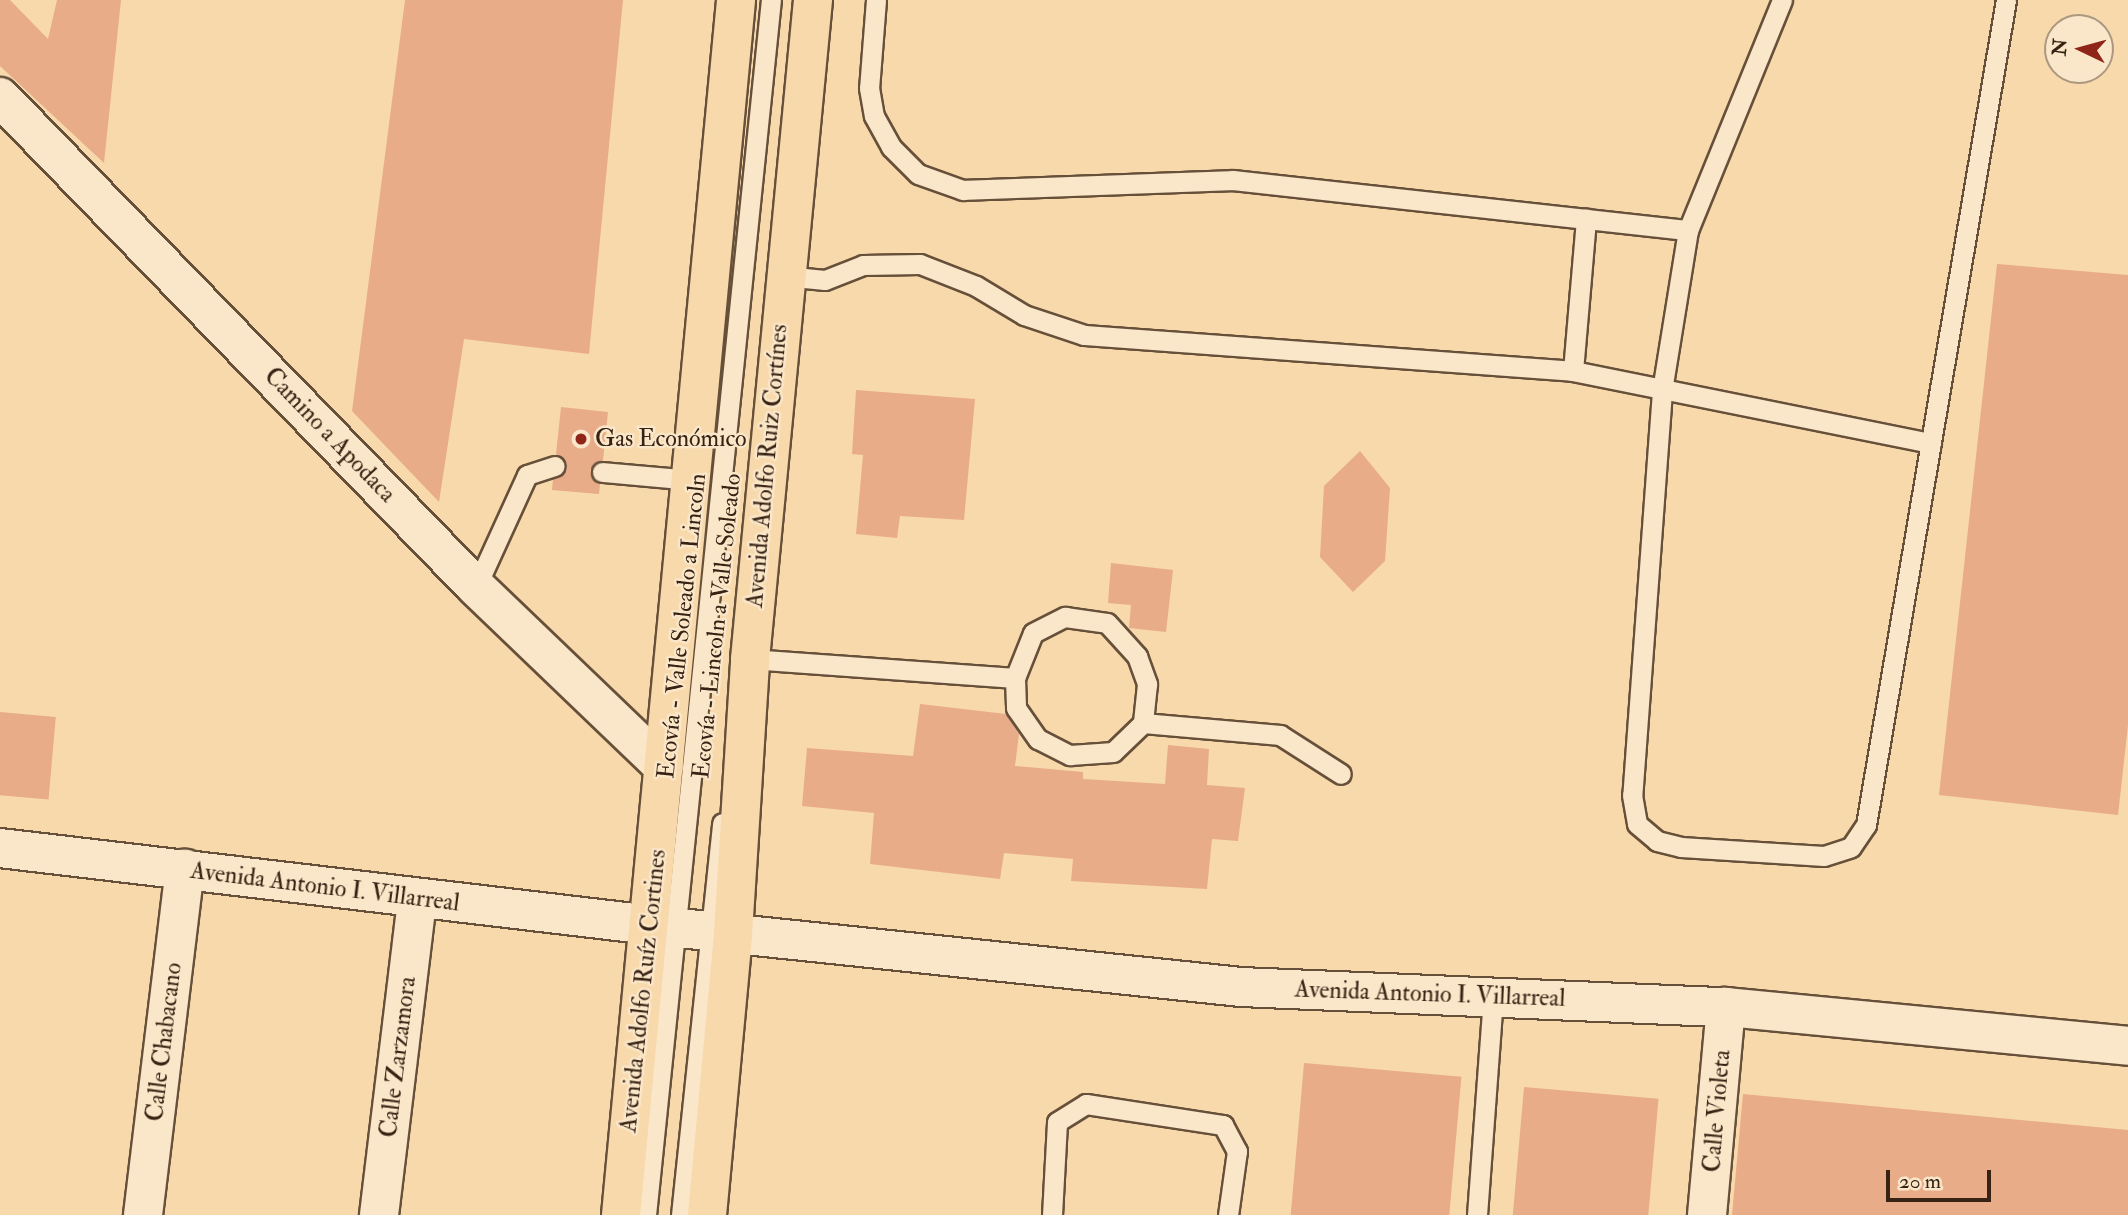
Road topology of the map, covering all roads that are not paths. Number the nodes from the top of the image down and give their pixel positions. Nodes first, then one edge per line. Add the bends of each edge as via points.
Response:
1 (736, 0) edge
2 (771, 0) edge
3 (807, 0) edge
4 (813, 0) edge
5 (876, 0) edge
6 (1782, 0) edge
7 (2006, 0) edge
8 (0, 97) edge
9 (1586, 219) junction
10 (1688, 230) junction
11 (783, 276) junction
12 (1573, 372) junction
13 (1662, 391) junction
14 (1931, 443) junction
15 (555, 467) dead end
16 (602, 472) dead end
17 (691, 480) junction
18 (476, 587) junction
19 (750, 659) junction
20 (1015, 678) junction
21 (1143, 723) junction
22 (664, 767) junction
23 (1341, 774) dead end
24 (0, 848) edge
25 (185, 869) junction
26 (417, 900) junction
27 (692, 929) junction
28 (1493, 997) junction
29 (1726, 1007) junction
30 (2128, 1046) edge
31 (143, 1215) edge
32 (379, 1215) edge
33 (621, 1215) edge
34 (646, 1215) edge
35 (681, 1215) edge
36 (707, 1215) edge
37 (1052, 1215) edge
38 (1228, 1215) edge
39 (1477, 1215) edge
40 (1707, 1215) edge

1 - 17 main road
2 - 27 lane, Ecovía - Valle Soleado a Lincoln
3 - 27 lane, Ecovía - Lincoln a Valle Soleado
4 - 11 main road, Avenida Adolfo Ruiz Cortínes
5 - 9 lane via 869,88 874,116 891,147 918,174 963,190 1233,180
6 - 10 lane
7 - 14 lane
8 - 18 street, Camino a Apodaca
9 - 10 lane
9 - 12 lane
10 - 13 lane
11 - 12 lane via 825,279 863,265 920,264 976,286 1024,315 1084,335
11 - 19 main road, Avenida Adolfo Ruiz Cortínes
12 - 13 lane
13 - 14 lane
13 - 14 lane via 1632,795 1637,824 1657,841 1681,847 1824,856 1852,847 1866,825
15 - 18 lane via 527,475
16 - 17 lane
17 - 22 main road
18 - 22 street, Camino a Apodaca
19 - 20 lane
19 - 27 main road, Avenida Adolfo Ruiz Cortínes
20 - 21 lane via 1016,708 1038,738 1070,755 1112,752
20 - 21 lane via 1033,632 1065,617 1107,623 1137,656 1147,684
21 - 23 lane via 1280,735
22 - 27 main road, Avenida Adolfo Ruíz Cortines
24 - 25 street, Avenida Antonio I. Villarreal
25 - 26 street, Avenida Antonio I. Villarreal
25 - 31 street, Calle Chabacano
26 - 27 street, Avenida Antonio I. Villarreal
26 - 32 street, Calle Zarzamora
27 - 28 street, Avenida Antonio I. Villarreal via 1241,986
27 - 33 main road, Avenida Adolfo Ruíz Cortines
27 - 34 lane, Ecovía - Valle Soleado a Lincoln
27 - 35 lane, Ecovía - Lincoln a Valle Soleado
27 - 36 main road, Avenida Adolfo Ruíz Cortines
28 - 29 street, Avenida Antonio I. Villarreal
28 - 39 lane
29 - 30 street, Avenida Antonio I. Villarreal
29 - 40 street, Calle Violeta
37 - 38 lane via 1057,1122 1086,1104 1223,1125 1237,1151

